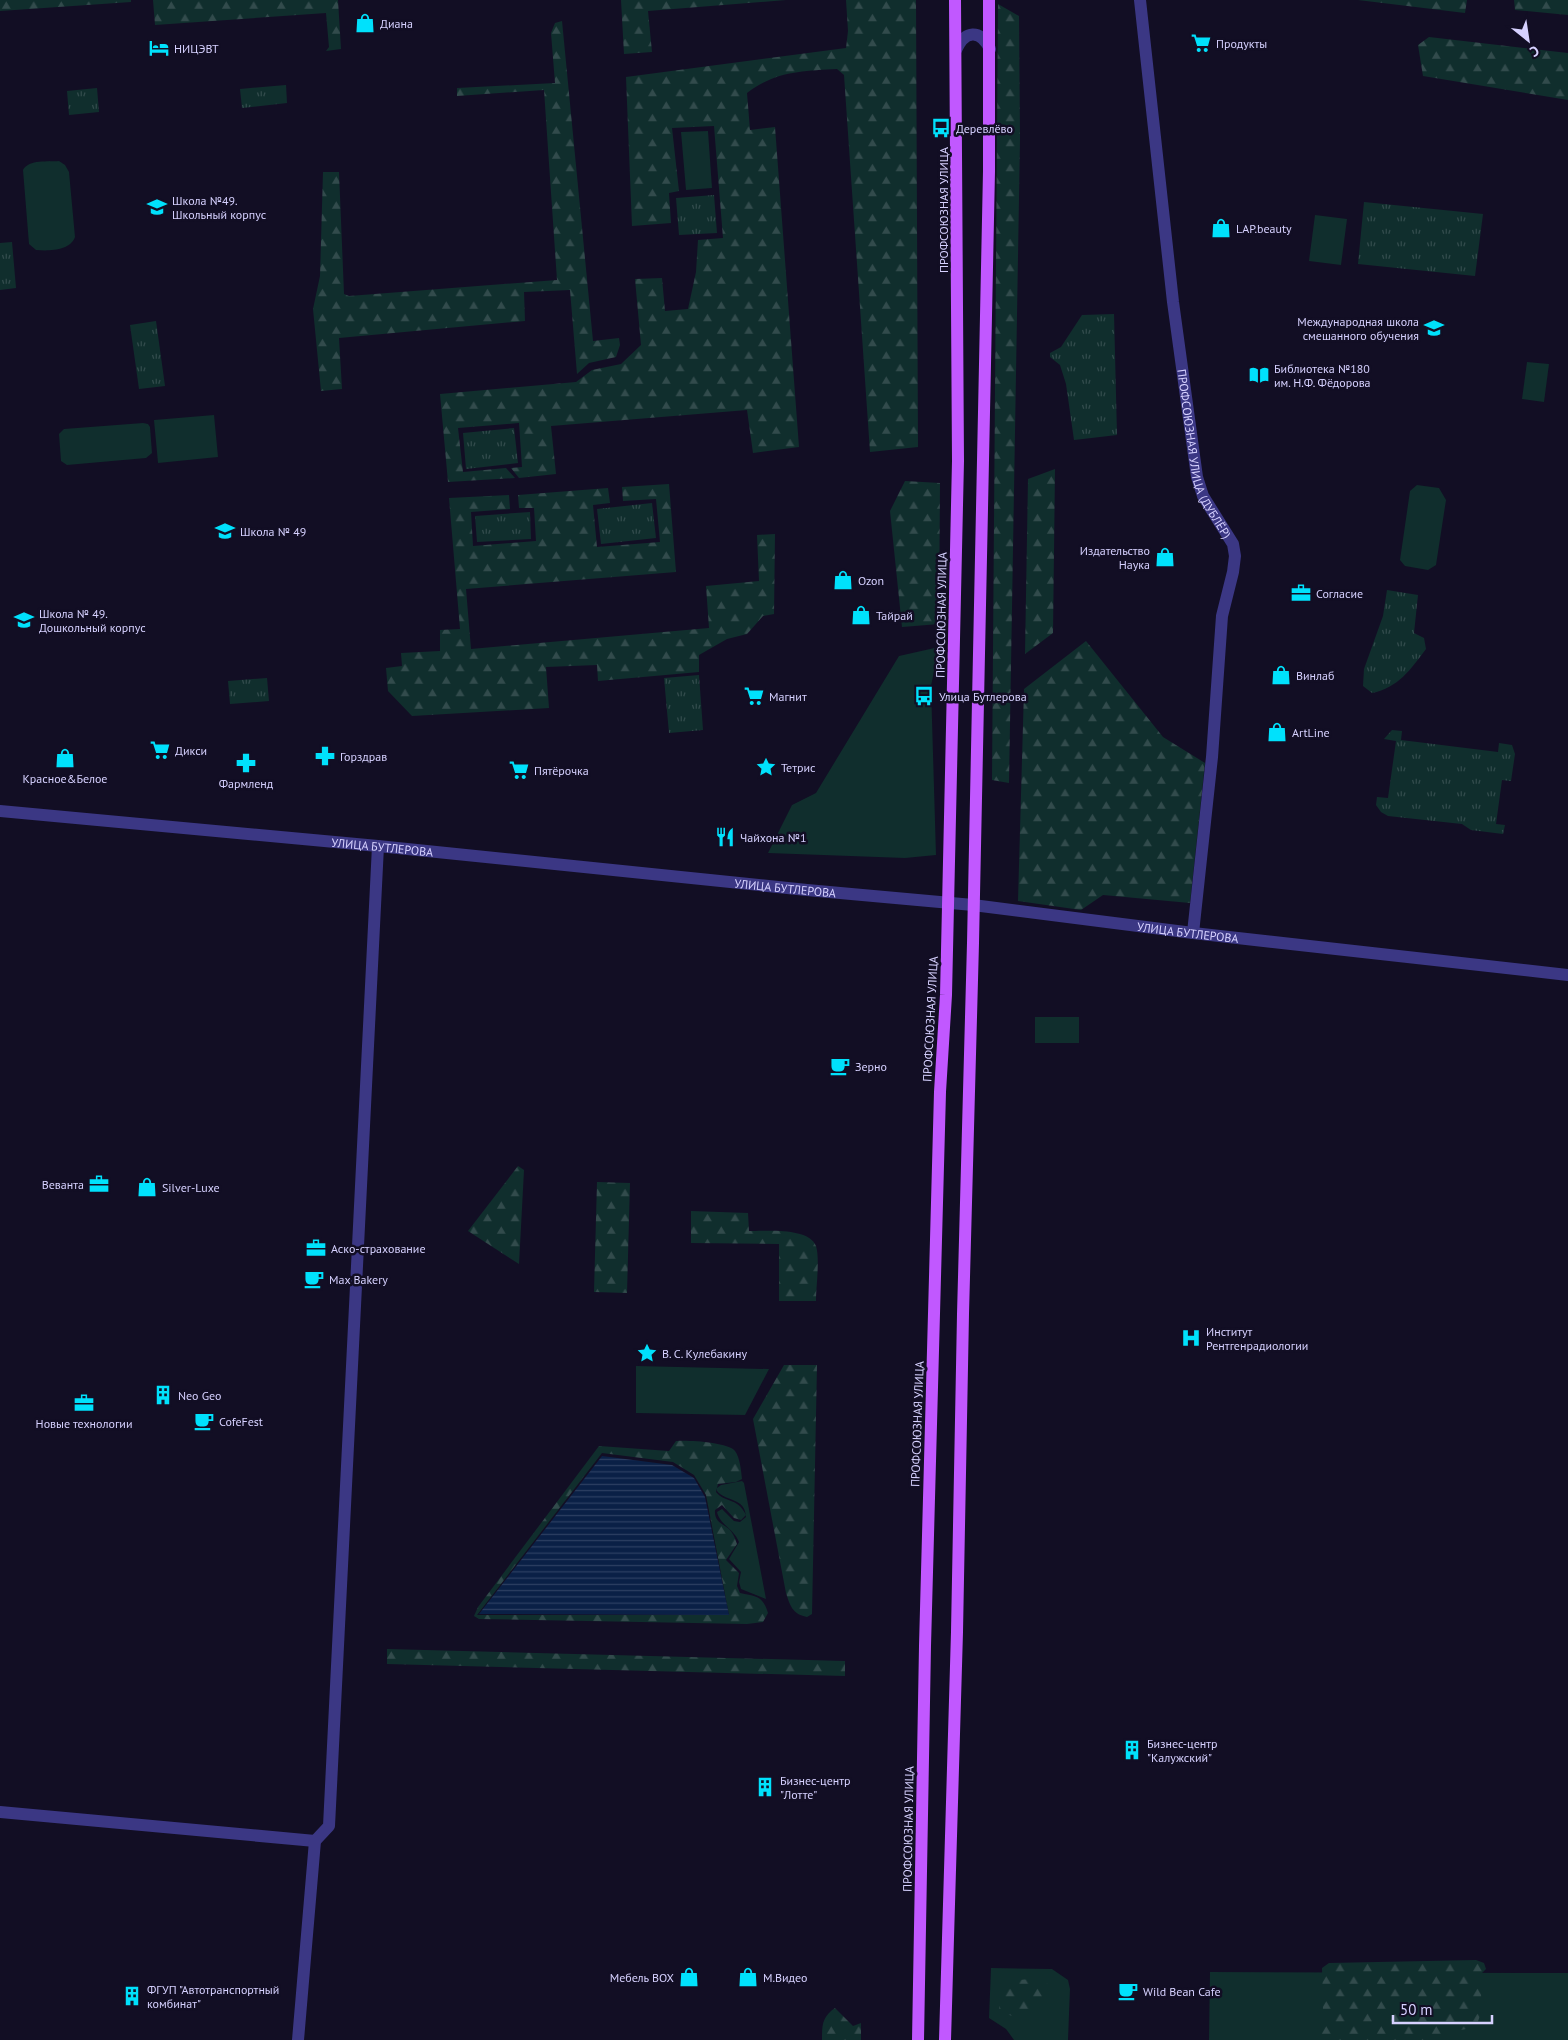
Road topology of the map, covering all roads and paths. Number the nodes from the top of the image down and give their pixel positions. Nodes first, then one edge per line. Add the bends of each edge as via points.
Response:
1 (955, 0) edge
2 (989, 0) edge
3 (1140, 0) edge
4 (990, 49) junction
5 (956, 50) junction
6 (0, 811) edge
7 (378, 846) junction
8 (948, 903) junction
9 (973, 905) junction
10 (1193, 933) junction
11 (1568, 975) edge
12 (0, 1812) edge
13 (315, 1841) junction
14 (298, 2040) edge
15 (918, 2040) edge
16 (945, 2040) edge

1 - 5 main road, ПРОФСОЮЗНАЯ УЛИЦА
2 - 4 main road
3 - 10 street, ПРОФСОЮЗНАЯ УЛИЦА (ДУБЛЁР) via 1173,302 1197,478 1203,496 1233,544 1235,556 1222,616 1212,757
4 - 5 street via 982,37 970,34
4 - 9 main road
5 - 8 main road, ПРОФСОЮЗНАЯ УЛИЦА via 959,442
6 - 7 street, УЛИЦА БУТЛЕРОВА
7 - 8 street, УЛИЦА БУТЛЕРОВА
7 - 13 street via 329,1826
8 - 9 street, УЛИЦА БУТЛЕРОВА
8 - 15 main road, ПРОФСОЮЗНАЯ УЛИЦА via 940,1092
9 - 10 street, УЛИЦА БУТЛЕРОВА
9 - 16 main road
10 - 11 street, УЛИЦА БУТЛЕРОВА
12 - 13 street
13 - 14 street

